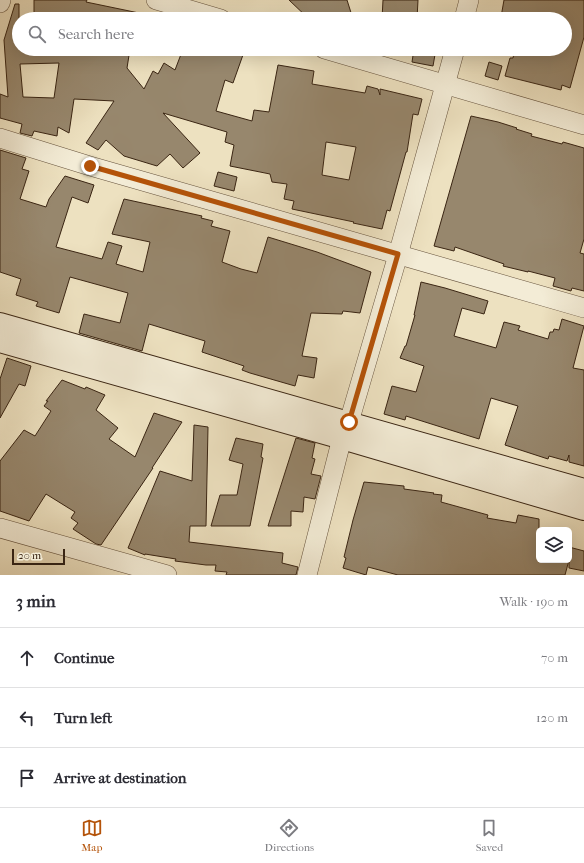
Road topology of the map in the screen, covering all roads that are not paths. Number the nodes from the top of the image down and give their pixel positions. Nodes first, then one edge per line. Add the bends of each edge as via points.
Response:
1 (156, 0) edge
2 (469, 0) edge
3 (197, 12) edge
4 (466, 12) edge
5 (348, 56) edge
6 (454, 56) edge
7 (446, 84) junction
8 (584, 125) edge
9 (0, 138) edge
10 (398, 254) junction
11 (584, 308) edge
12 (0, 324) edge
13 (0, 341) edge
14 (345, 430) junction
15 (584, 490) edge
16 (584, 509) edge
17 (0, 528) edge
18 (167, 575) edge
19 (307, 575) edge

1 - 3 street
2 - 4 street
5 - 7 street
6 - 7 street
7 - 8 street
7 - 10 street
9 - 10 street
10 - 11 street
10 - 14 street
12 - 14 street
13 - 14 street
14 - 15 street
14 - 16 street
14 - 19 street
17 - 18 street

